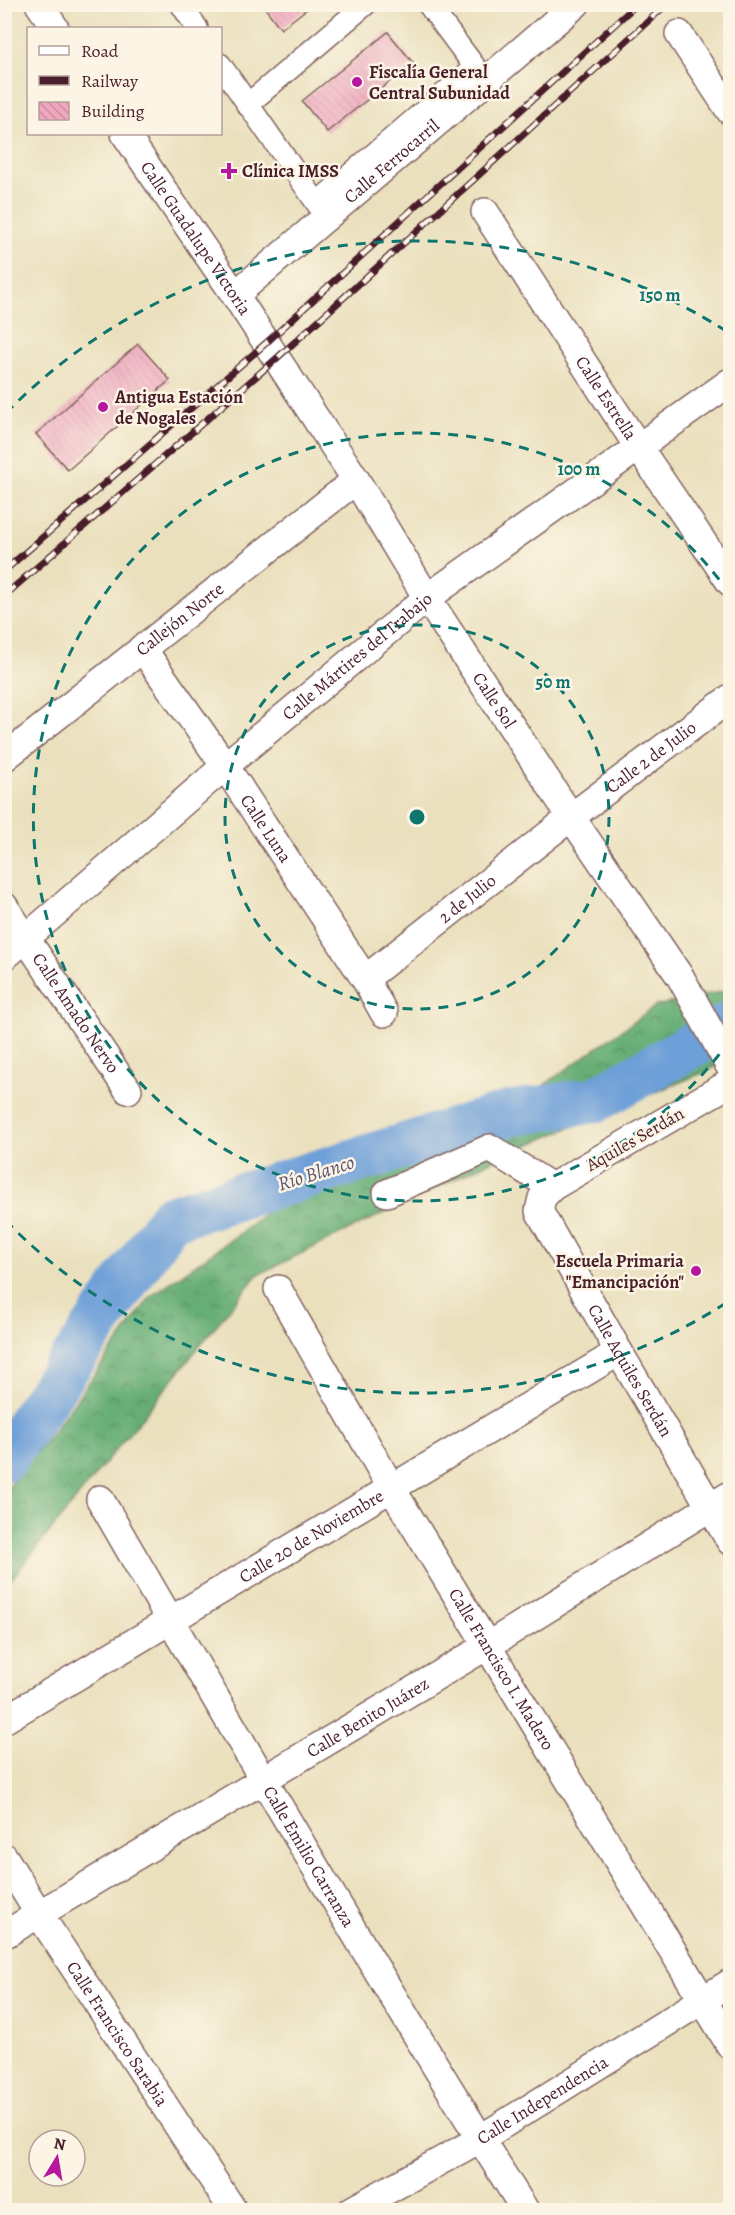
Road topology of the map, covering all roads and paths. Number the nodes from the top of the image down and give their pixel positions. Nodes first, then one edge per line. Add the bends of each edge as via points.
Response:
1 (39, 4) edge
2 (181, 4) edge
3 (366, 4) edge
4 (428, 4) edge
5 (576, 4) edge
6 (54, 27) edge
7 (196, 27) edge
8 (679, 33) dead end
9 (222, 67) edge
10 (247, 105) junction
11 (730, 111) edge
12 (126, 135) edge
13 (322, 210) junction
14 (485, 212) dead end
15 (235, 295) junction
16 (266, 343) joint
17 (730, 382) edge
18 (639, 448) junction
19 (356, 480) junction
20 (730, 582) edge
21 (427, 598) junction
22 (142, 648) junction
23 (730, 698) edge
24 (4, 758) edge
25 (225, 766) junction
26 (571, 817) junction
27 (4, 906) edge
28 (26, 940) junction
29 (4, 957) edge
30 (365, 979) junction
31 (384, 1013) dead end
32 (729, 1069) edge
33 (128, 1090) dead end
34 (547, 1192) junction
35 (387, 1193) dead end
36 (278, 1289) dead end
37 (619, 1352) junction
38 (392, 1489) junction
39 (100, 1499) dead end
40 (720, 1502) edge
41 (730, 1541) edge
42 (171, 1621) junction
43 (487, 1646) junction
44 (4, 1720) edge
45 (264, 1779) junction
46 (4, 1857) edge
47 (39, 1914) junction
48 (4, 1935) edge
49 (730, 1983) edge
50 (704, 2001) junction
51 (730, 2045) edge
52 (480, 2139) junction
53 (233, 2211) edge
54 (352, 2211) edge
55 (525, 2211) edge

1 - 6 street
2 - 7 street
3 - 10 street
4 - 13 street via 475,67
5 - 13 street, Calle Ferrocarril
8 - 11 street
9 - 10 street
10 - 13 street
12 - 15 street, Calle Guadalupe Victoria
13 - 15 street, Calle Ferrocarril
14 - 18 street, Calle Estrella
15 - 16 street, Calle Guadalupe Victoria
16 - 19 street, Calle Sol
17 - 18 street, Calle Mártires del Trabajo
18 - 20 street, Calle Estrella
18 - 21 street, Calle Mártires del Trabajo
19 - 21 street, Calle Sol
19 - 22 street, Callejón Norte
21 - 25 street, Calle Mártires del Trabajo
21 - 26 street, Calle Sol
22 - 24 street, Callejón Norte
22 - 25 street, Calle Luna
23 - 26 street, Calle 2 de Julio
25 - 28 street, Calle Mártires del Trabajo
25 - 30 street, Calle Luna
26 - 30 street, 2 de Julio
26 - 32 street, Calle Sol via 681,978
27 - 28 street, Calle Amado Nervo
28 - 29 street, Calle Mártires del Trabajo
28 - 33 street, Calle Amado Nervo
30 - 31 street, Calle Luna
32 - 34 street, Aquiles Serdán
34 - 35 street via 490,1148
34 - 37 street, Calle Aquiles Serdán via 539,1211
36 - 38 street, Calle Francisco I. Madero
37 - 38 street, Calle 20 de Noviembre
37 - 40 street, Calle Aquiles Serdán
38 - 42 street, Calle 20 de Noviembre
38 - 43 street, Calle Francisco I. Madero
39 - 42 street, Calle Emilio Carranza
40 - 41 street, Calle Aquiles Serdán
40 - 43 street, Calle Benito Juárez
42 - 44 street, Calle 20 de Noviembre
42 - 45 street, Calle Emilio Carranza
43 - 45 street, Calle Benito Juárez
43 - 50 street, Calle Francisco I. Madero
45 - 47 street, Calle Benito Juárez
45 - 52 street, Calle Emilio Carranza
46 - 47 street, Calle Francisco Sarabia
47 - 48 street, Calle Benito Juárez
47 - 53 street, Calle Francisco Sarabia
49 - 50 street, Calle Independencia
50 - 51 street, Calle Francisco I. Madero
50 - 52 street, Calle Independencia
52 - 54 street, Calle Independencia
52 - 55 street, Calle Emilio Carranza

